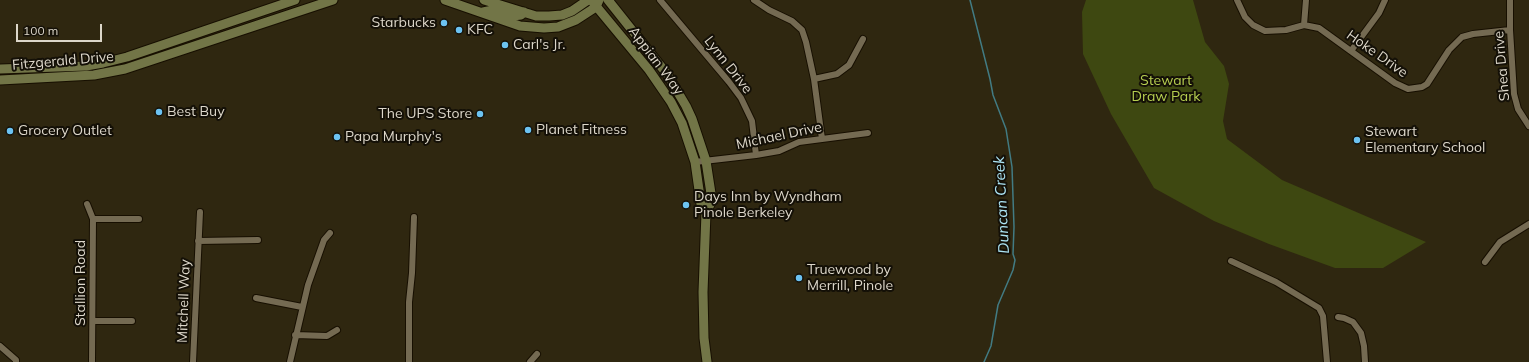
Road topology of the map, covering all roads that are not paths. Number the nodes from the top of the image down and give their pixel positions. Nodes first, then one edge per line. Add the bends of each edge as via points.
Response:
1 (295, 0) edge
2 (333, 0) edge
3 (588, 0) edge
4 (608, 0) edge
5 (660, 0) edge
6 (754, 0) edge
7 (1237, 0) edge
8 (1306, 0) edge
9 (1385, 0) edge
10 (1510, 0) edge
11 (447, 1) edge
12 (486, 1) edge
13 (595, 2) edge
14 (482, 12) junction
15 (524, 12) junction
16 (1304, 25) junction
17 (1510, 30) junction
18 (863, 38) dead end
19 (1351, 51) junction
20 (0, 70) edge
21 (814, 79) junction
22 (0, 80) edge
23 (1529, 126) edge
24 (868, 133) dead end
25 (822, 138) junction
26 (756, 155) junction
27 (706, 161) junction
28 (695, 162) junction
29 (88, 204) dead end
30 (200, 212) dead end
31 (706, 213) junction
32 (414, 217) dead end
33 (93, 218) junction
34 (139, 218) dead end
35 (1529, 224) edge
36 (330, 233) dead end
37 (258, 240) dead end
38 (198, 241) junction
39 (1231, 261) dead end
40 (1485, 262) dead end
41 (256, 298) dead end
42 (302, 307) junction
43 (1338, 317) dead end
44 (93, 320) junction
45 (132, 321) dead end
46 (337, 330) dead end
47 (295, 335) junction
48 (0, 346) edge
49 (537, 354) dead end
50 (16, 362) edge
51 (92, 362) edge
52 (193, 362) edge
53 (290, 362) edge
54 (409, 362) edge
55 (530, 362) edge
56 (707, 362) edge
57 (1327, 362) edge
58 (1365, 362) edge

1 - 20 main road, Fitzgerald Drive via 103,63
2 - 22 main road, Fitzgerald Drive via 125,69 94,75
3 - 15 main road via 562,15 536,16
4 - 27 main road, Appian Way via 667,74 692,119
5 - 26 street, Lynn Drive via 741,98 752,121
6 - 21 street via 792,21 802,30
7 - 16 street via 1245,17 1265,31 1286,30
8 - 16 street
9 - 19 street via 1379,13
10 - 17 street, Shea Drive
11 - 12 main road via 458,0 484,5
11 - 14 main road
12 - 15 main road
13 - 14 main road via 576,20 552,28 520,26
13 - 28 main road, Appian Way via 661,85 682,123
14 - 15 main road via 493,10 521,16
16 - 19 street, Hoke Drive via 1319,28
17 - 19 street, Hoke Drive via 1462,37 1449,50 1422,88 1403,88
17 - 23 street, Shea Drive via 1514,94 1518,109
18 - 21 street via 849,65 836,74
21 - 25 street
24 - 25 street, Michael Drive
25 - 26 street, Michael Drive
26 - 27 street, Michael Drive
27 - 28 street, Michael Drive
27 - 31 main road, Appian Way via 712,200
28 - 31 main road, Appian Way via 701,204
29 - 33 street, Stallion Road
30 - 38 street, Mitchell Way
31 - 56 main road, Appian Way via 703,299
32 - 54 street
33 - 34 street
33 - 44 street, Stallion Road
35 - 40 street via 1500,242
36 - 42 street via 324,240
37 - 38 street, Mitchell Way
38 - 52 street, Mitchell Way
39 - 57 street via 1276,282 1319,308 1323,316
41 - 42 street
42 - 47 street
43 - 58 street via 1353,322 1361,333
44 - 45 street
44 - 51 street, Stallion Road
46 - 47 street via 327,336
47 - 53 street
48 - 50 street
49 - 55 street

